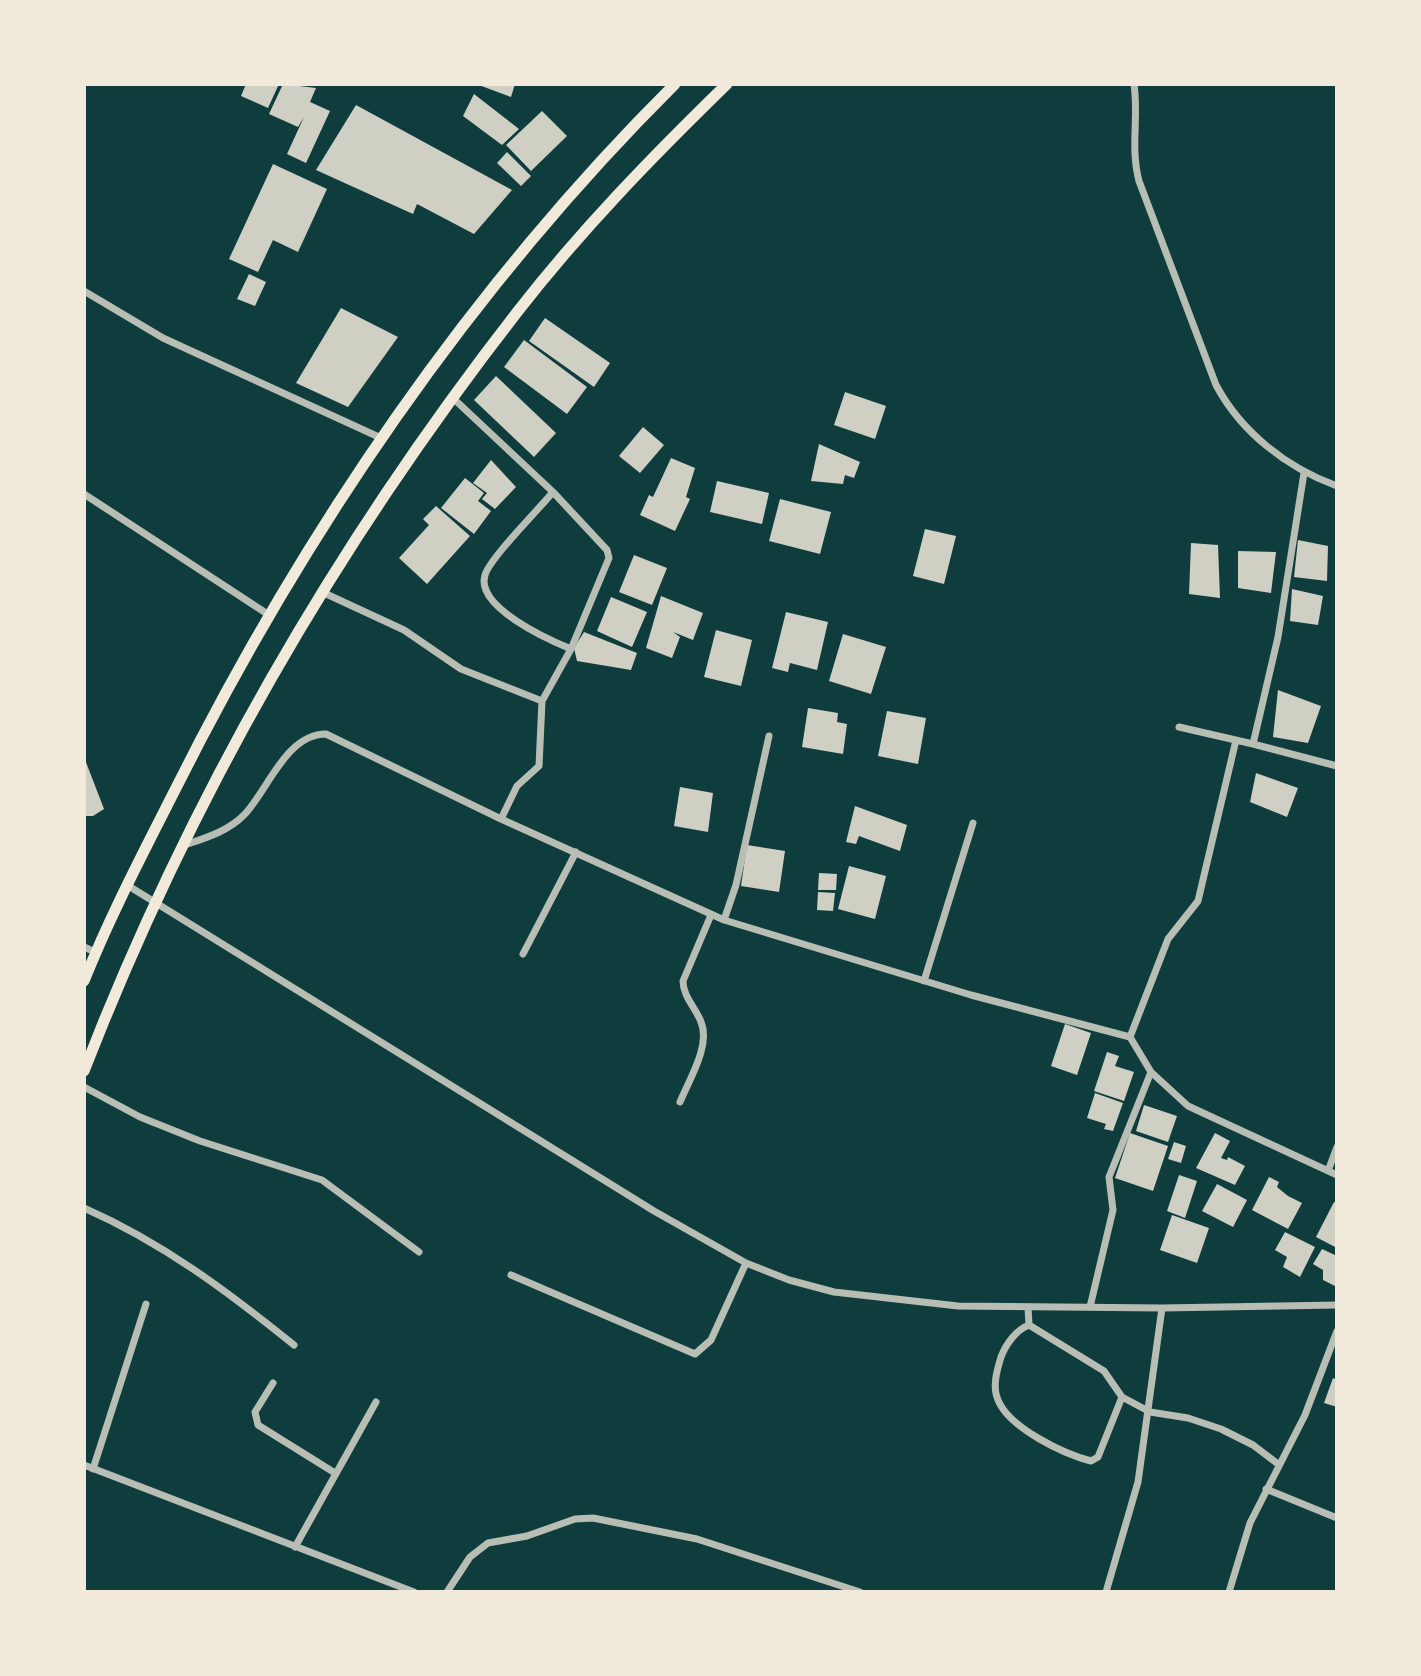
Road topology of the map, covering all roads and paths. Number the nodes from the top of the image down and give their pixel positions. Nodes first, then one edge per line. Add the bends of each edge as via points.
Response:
1 (675, 84) edge
2 (727, 84) edge
3 (1134, 84) edge
4 (84, 291) edge
5 (455, 400) junction
6 (381, 438) junction
7 (1304, 473) junction
8 (1337, 486) edge
9 (553, 492) junction
10 (84, 494) edge
11 (322, 592) junction
12 (269, 615) junction
13 (571, 649) junction
14 (542, 701) junction
15 (1179, 727) dead end
16 (769, 736) dead end
17 (1236, 740) junction
18 (1253, 744) junction
19 (1337, 766) edge
20 (501, 819) junction
21 (973, 823) dead end
22 (180, 846) junction
23 (576, 852) junction
24 (127, 885) junction
25 (155, 903) junction
26 (711, 915) junction
27 (724, 920) junction
28 (90, 950) edge
29 (523, 954) dead end
30 (84, 981) edge
31 (924, 981) junction
32 (1130, 1037) junction
33 (84, 1071) edge
34 (1151, 1072) junction
35 (84, 1087) edge
36 (680, 1102) dead end
37 (1337, 1147) edge
38 (1328, 1171) junction
39 (1337, 1175) edge
40 (84, 1208) edge
41 (419, 1252) dead end
42 (746, 1263) junction
43 (511, 1275) dead end
44 (146, 1304) dead end
45 (1337, 1305) edge
46 (1028, 1307) junction
47 (1090, 1307) junction
48 (1162, 1308) junction
49 (1029, 1325) junction
50 (1337, 1331) edge
51 (294, 1345) dead end
52 (273, 1383) dead end
53 (1122, 1397) junction
54 (376, 1402) dead end
55 (1150, 1412) junction
56 (1278, 1464) junction
57 (84, 1465) edge
58 (93, 1469) junction
59 (335, 1473) junction
60 (1266, 1489) junction
61 (1337, 1518) edge
62 (295, 1547) junction
63 (414, 1592) edge
64 (447, 1592) edge
65 (860, 1592) edge
66 (1106, 1592) edge
67 (1229, 1592) edge

1 - 6 main road via 586,179 462,327
2 - 5 main road via 583,233 517,312
3 - 7 street via 1135,166 1216,385 1239,420
4 - 6 street via 163,338
5 - 9 street
5 - 11 main road
6 - 12 main road
7 - 8 street
7 - 18 street via 1278,637
9 - 13 street via 609,558
9 - 13 street via 497,556 485,584 516,621
10 - 12 street
11 - 14 street via 404,630 461,669
11 - 22 main road
12 - 24 main road
13 - 14 street
14 - 20 street via 539,766 517,786
15 - 17 street
16 - 27 street
17 - 18 street
17 - 32 street via 1198,901 1168,939
18 - 19 street
20 - 22 street via 339,739 317,734 292,751 242,816 219,833
20 - 23 street
21 - 31 street
22 - 25 main road
23 - 26 street
23 - 29 street
24 - 25 street
24 - 28 main road
25 - 33 main road
25 - 42 street
26 - 27 street
26 - 36 street via 683,981 704,1031
27 - 31 street
28 - 30 main road
31 - 32 street
32 - 34 street
34 - 38 street via 1188,1106
34 - 47 street via 1109,1177 1113,1210
35 - 41 street via 200,1141 322,1180
37 - 38 street
38 - 39 street
40 - 51 street via 153,1241 210,1277
42 - 43 street via 711,1340 695,1354
42 - 46 street via 834,1292 958,1306
44 - 58 street
45 - 48 street
46 - 47 street
46 - 49 street
47 - 48 street
48 - 55 street
49 - 53 street via 1104,1371
49 - 53 street via 1003,1351 996,1373 996,1398 1011,1419 1067,1454 1091,1461 1098,1457
50 - 56 street via 1305,1415
52 - 59 street via 255,1412 258,1425
53 - 55 street
54 - 59 street
55 - 56 street via 1221,1429
55 - 66 street via 1138,1482
56 - 60 street
57 - 58 street
58 - 62 street
59 - 62 street
60 - 61 street
60 - 67 street
62 - 63 street
64 - 65 street via 470,1557 488,1543 593,1518 697,1539

